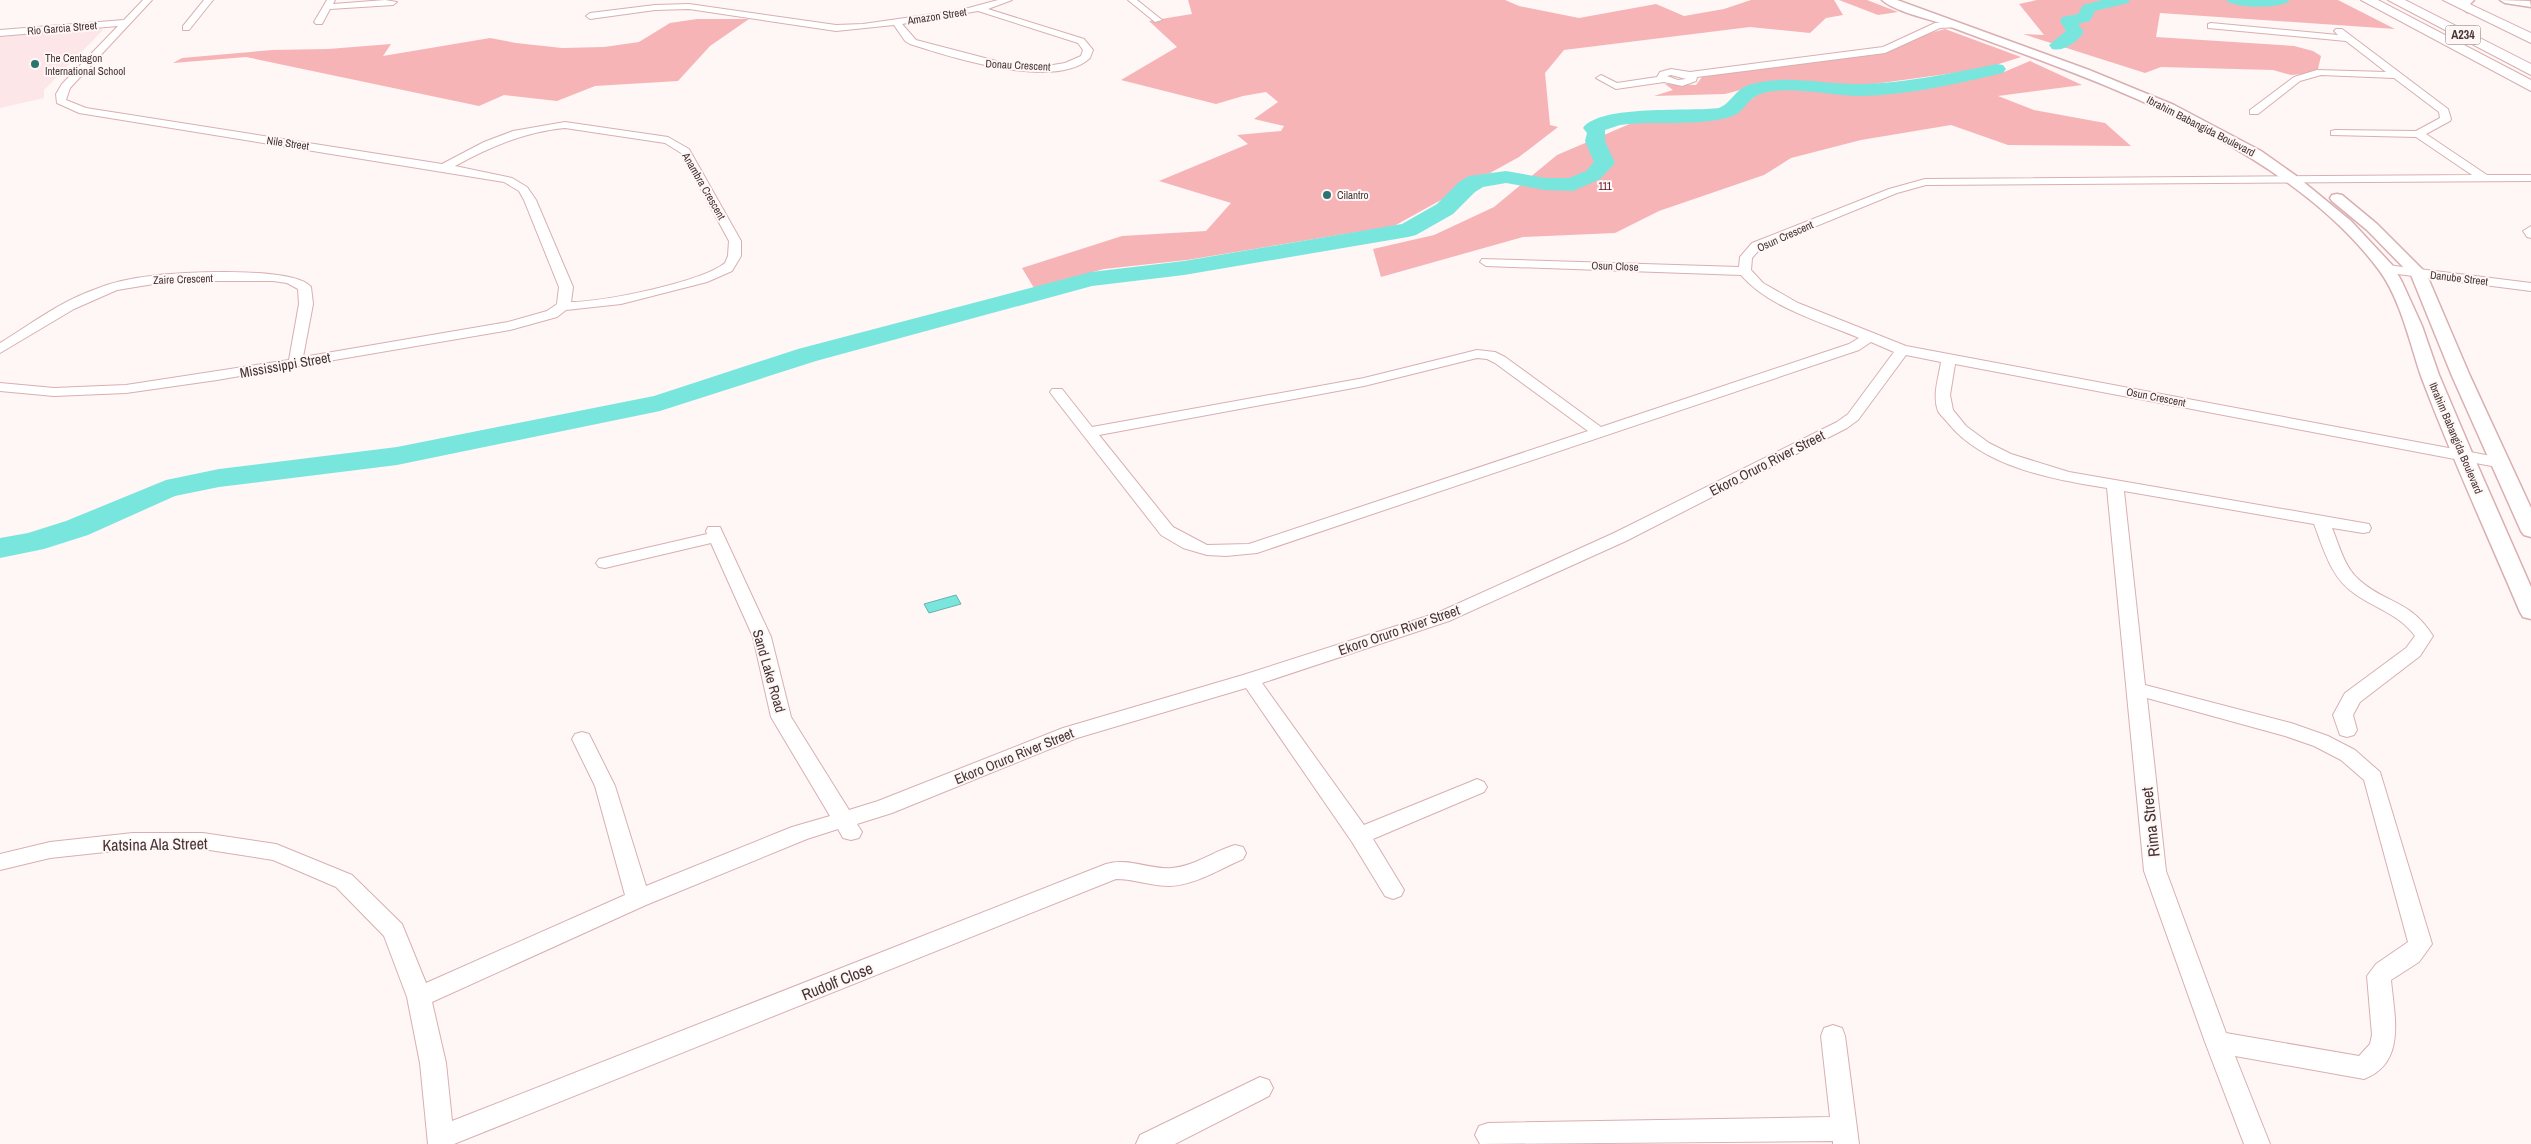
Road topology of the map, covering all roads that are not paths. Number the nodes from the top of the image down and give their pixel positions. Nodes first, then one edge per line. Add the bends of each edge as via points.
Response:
1 (148, 0) edge
2 (209, 0) edge
3 (1008, 0) edge
4 (1132, 0) edge
5 (2368, 0) edge
6 (2395, 0) edge
7 (2424, 0) edge
8 (2450, 0) edge
9 (2505, 0) edge
10 (2513, 0) edge
11 (1897, 1) edge
12 (393, 2) dead end
13 (329, 3) edge
14 (2530, 4) edge
15 (2470, 5) edge
16 (980, 9) junction
17 (590, 16) dead end
18 (1158, 20) dead end
19 (319, 22) dead end
20 (896, 22) junction
21 (125, 23) junction
22 (1954, 25) junction
23 (2212, 26) dead end
24 (186, 28) dead end
25 (0, 33) edge
26 (2531, 39) edge
27 (2531, 53) edge
28 (2531, 70) edge
29 (2397, 76) junction
30 (1601, 78) dead end
31 (2531, 86) edge
32 (2254, 112) dead end
33 (2335, 134) dead end
34 (2418, 134) junction
35 (445, 166) junction
36 (2484, 177) junction
37 (2290, 178) junction
38 (2313, 178) junction
39 (2531, 178) edge
40 (2531, 230) edge
41 (2531, 234) edge
42 (1486, 262) dead end
43 (2387, 269) junction
44 (1745, 271) junction
45 (2418, 273) junction
46 (2531, 287) edge
47 (563, 306) junction
48 (1868, 338) junction
49 (0, 349) edge
50 (1902, 350) junction
51 (1949, 358) junction
52 (295, 363) junction
53 (0, 387) edge
54 (1057, 392) dead end
55 (1089, 432) junction
56 (1600, 433) junction
57 (2463, 455) junction
58 (2502, 463) junction
59 (2115, 484) junction
60 (2320, 520) junction
61 (2363, 528) dead end
62 (2531, 531) edge
63 (605, 563) dead end
64 (2531, 612) edge
65 (1250, 680) junction
66 (2137, 689) junction
67 (2347, 730) dead end
68 (582, 739) dead end
69 (1477, 787) dead end
70 (848, 826) junction
71 (1360, 836) junction
72 (1235, 853) dead end
73 (0, 862) edge
74 (1393, 890) dead end
75 (638, 899) junction
76 (419, 997) junction
77 (1833, 1036) dead end
78 (2217, 1042) junction
79 (1260, 1088) dead end
80 (1488, 1135) dead end
81 (1845, 1137) edge
82 (441, 1141) edge
83 (1149, 1144) edge
84 (2257, 1144) edge

1 - 21 street, Nile Street
2 - 24 street
3 - 16 street, Amazon Street
4 - 18 street
5 - 31 highway
6 - 28 highway, A234
7 - 27 highway, A234
8 - 15 highway
9 - 14 street
10 - 14 street
11 - 22 street, Ibrahim Babangida Boulevard
11 - 38 street, Ibrahim Babangida Boulevard via 2145,88 2211,118 2274,152
12 - 13 street
13 - 19 street
15 - 26 highway
16 - 20 street, Amazon Street
16 - 20 street, Donau Crescent via 1081,41 1088,50 1086,58 1052,68 973,61 913,42
17 - 20 street, Amazon Street via 653,8 698,7 817,26
21 - 25 street, Rio Garcia Street
21 - 35 street, Nile Street via 66,86 60,94 62,101 83,111
22 - 30 street via 1938,25 1885,50 1690,75 1693,79 1686,82 1664,79 1616,86
22 - 37 street, Ibrahim Babangida Boulevard via 2170,108 2256,154
23 - 29 street via 2342,34
29 - 32 street via 2320,72 2297,79
29 - 34 street via 2444,111 2446,119
33 - 34 street
34 - 36 street
35 - 47 street, Nile Street via 508,180 523,190 566,287
35 - 47 street, Anambra Crescent via 498,138 551,125 656,137 675,143 685,151 735,241 737,254 728,268 705,278 621,301
36 - 38 street, Osun Crescent
36 - 39 street, Osun Crescent
37 - 38 street, Osun Crescent
37 - 43 street, Ibrahim Babangida Boulevard via 2346,224
37 - 44 street, Osun Crescent via 1925,182 1893,191 1756,246 1746,257
38 - 45 street, Ibrahim Babangida Boulevard via 2372,227
40 - 41 street
42 - 44 street, Osun Close
43 - 45 street, Danube Street
43 - 57 street, Ibrahim Babangida Boulevard via 2414,326 2430,376
44 - 48 street, Osun Crescent via 1758,286 1793,306
45 - 46 street, Danube Street
45 - 58 street, Ibrahim Babangida Boulevard
47 - 52 street, Mississippi Street via 552,314 510,326
48 - 50 street, Osun Crescent
48 - 56 street via 1854,347
49 - 52 street, Zaire Crescent via 91,295 114,287 162,279 273,277 304,287 306,304
50 - 51 street, Osun Crescent
50 - 65 street, Ekoro Oruro River Street via 1853,417 1842,425 1620,537 1443,617
51 - 57 street, Osun Crescent
51 - 59 street via 1943,395 1946,411 1961,429 1984,446 2028,466
52 - 53 street, Mississippi Street via 126,389 54,392
54 - 55 street
55 - 56 street via 1364,382 1476,354 1500,360
55 - 56 street via 1167,531 1189,546 1218,552 1251,548
57 - 58 street, Osun Crescent
57 - 64 street, Ibrahim Babangida Boulevard
58 - 62 street, Ibrahim Babangida Boulevard
59 - 60 street
59 - 66 street, Rima Street
60 - 61 street
60 - 67 street via 2352,583 2398,608 2415,622 2424,636 2414,652 2352,698 2343,715
63 - 70 street, Sand Lake Road via 715,534 762,638 781,717
65 - 70 street, Ekoro Oruro River Street via 1070,733 894,803
65 - 71 street
66 - 78 street, Rima Street via 2155,871
66 - 78 street via 2321,741 2348,755 2373,776 2420,944 2412,957 2390,965 2379,976 2384,1035 2381,1049 2364,1068
68 - 75 street via 605,786
69 - 71 street
70 - 75 street, Ekoro Oruro River Street via 800,833
71 - 74 street
72 - 82 street, Rudolf Close via 1177,876 1114,870
73 - 76 street, Katsina Ala Street via 50,850 133,841 203,841 276,852 344,881 394,931
75 - 76 street, Ekoro Oruro River Street
76 - 82 street, Katsina Ala Street via 433,1063
77 - 81 street
78 - 84 street, Rima Street
79 - 83 street
80 - 81 street

